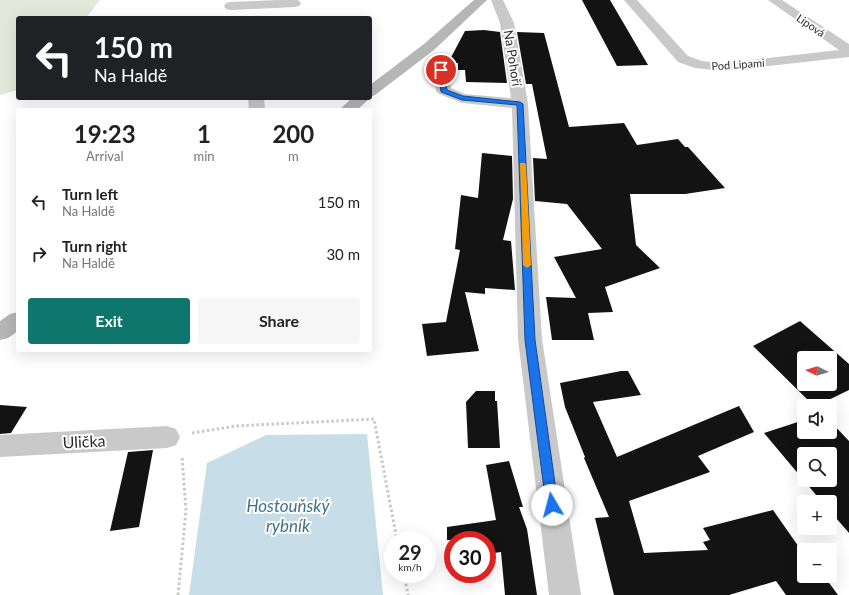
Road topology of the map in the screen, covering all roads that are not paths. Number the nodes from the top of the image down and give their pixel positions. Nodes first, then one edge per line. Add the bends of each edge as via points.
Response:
1 (481, 0) edge
2 (497, 0) edge
3 (630, 0) edge
4 (774, 0) edge
5 (295, 3) dead end
6 (231, 8) edge
7 (849, 51) edge
8 (441, 70) dead end
9 (372, 90) edge
10 (360, 100) edge
11 (520, 104) junction
12 (350, 108) edge
13 (16, 321) edge
14 (0, 332) edge
15 (174, 436) road end
16 (0, 446) edge
17 (564, 595) edge

1 - 9 street via 429,47
2 - 11 street, Na Pohoří via 507,23
3 - 7 street, Pod Lipami via 682,59 700,65 723,67
4 - 7 street, Lipová
5 - 6 street
8 - 11 street via 444,91 462,98
10 - 12 street
11 - 17 street, Na Pohoří via 530,340
13 - 14 street
15 - 16 street, Ulička

